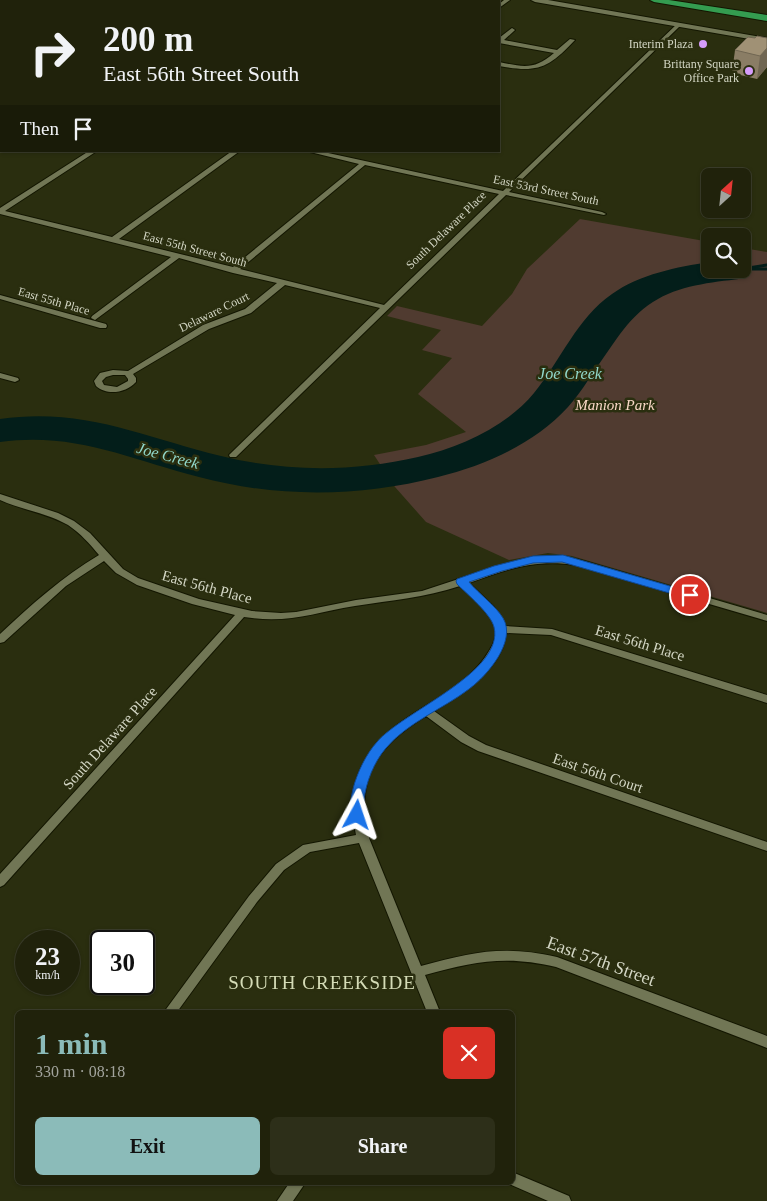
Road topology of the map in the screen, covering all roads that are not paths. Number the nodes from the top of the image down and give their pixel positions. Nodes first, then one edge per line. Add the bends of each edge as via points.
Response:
1 (534, 0) edge
2 (654, 0) edge
3 (687, 0) edge
4 (767, 13) edge
5 (767, 18) edge
6 (678, 24) junction
7 (512, 30) dead end
8 (500, 40) edge
9 (572, 40) dead end
10 (767, 40) edge
11 (500, 41) edge
12 (559, 52) junction
13 (500, 64) edge
14 (92, 152) edge
15 (236, 152) edge
16 (314, 152) edge
17 (364, 163) junction
18 (504, 193) junction
19 (0, 212) edge
20 (602, 214) dead end
21 (114, 240) junction
22 (177, 256) junction
23 (233, 271) junction
24 (282, 283) junction
25 (0, 297) edge
26 (384, 308) junction
27 (95, 318) dead end
28 (103, 326) dead end
29 (128, 374) dead end
30 (0, 375) edge
31 (15, 380) dead end
32 (233, 455) dead end
33 (0, 497) edge
34 (105, 556) junction
35 (461, 581) junction
36 (242, 614) junction
37 (767, 618) edge
38 (501, 629) junction
39 (0, 640) edge
40 (767, 699) edge
41 (427, 711) junction
42 (363, 838) junction
43 (767, 847) edge
44 (0, 882) edge
45 (418, 972) junction
46 (171, 1010) edge
47 (432, 1010) edge
48 (767, 1042) edge
49 (515, 1179) edge
50 (297, 1185) edge
51 (284, 1201) edge
52 (564, 1201) edge

1 - 6 main road
2 - 5 highway
3 - 4 highway
6 - 10 main road
6 - 18 street, South Delaware Place
7 - 8 street
9 - 12 street
11 - 12 street
12 - 13 street via 541,68 527,70
14 - 19 street
15 - 21 street
16 - 17 street, East 53rd Street South
17 - 18 street, East 53rd Street South
17 - 23 street
18 - 20 street, East 53rd Street South
18 - 26 street, South Delaware Place
19 - 21 street, East 55th Street South
21 - 22 street, East 55th Street South
22 - 23 street, East 55th Street South
22 - 27 street
23 - 24 street, East 55th Street South
24 - 26 street, East 55th Street South
24 - 29 street, Delaware Court via 248,311 212,324
25 - 28 street, East 55th Place
26 - 32 street, South Delaware Place
30 - 31 street
33 - 34 street, East 56th Place via 63,518 90,538
34 - 36 street, East 56th Place via 115,568 144,584
34 - 39 street via 61,584
35 - 36 street, East 56th Place via 408,597 355,603 297,615
35 - 37 street, East 56th Place via 533,560 563,559
35 - 38 street via 490,610
36 - 44 street, South Delaware Place
38 - 40 street, East 56th Place via 552,632
38 - 41 street via 495,653 478,674 452,696
41 - 42 street via 390,735 365,771 357,801
41 - 43 street, East 56th Court via 482,748
42 - 45 street
42 - 46 street via 308,848 280,866
45 - 47 street
45 - 48 street, East 57th Street via 483,955 537,957
49 - 52 street
50 - 51 street

